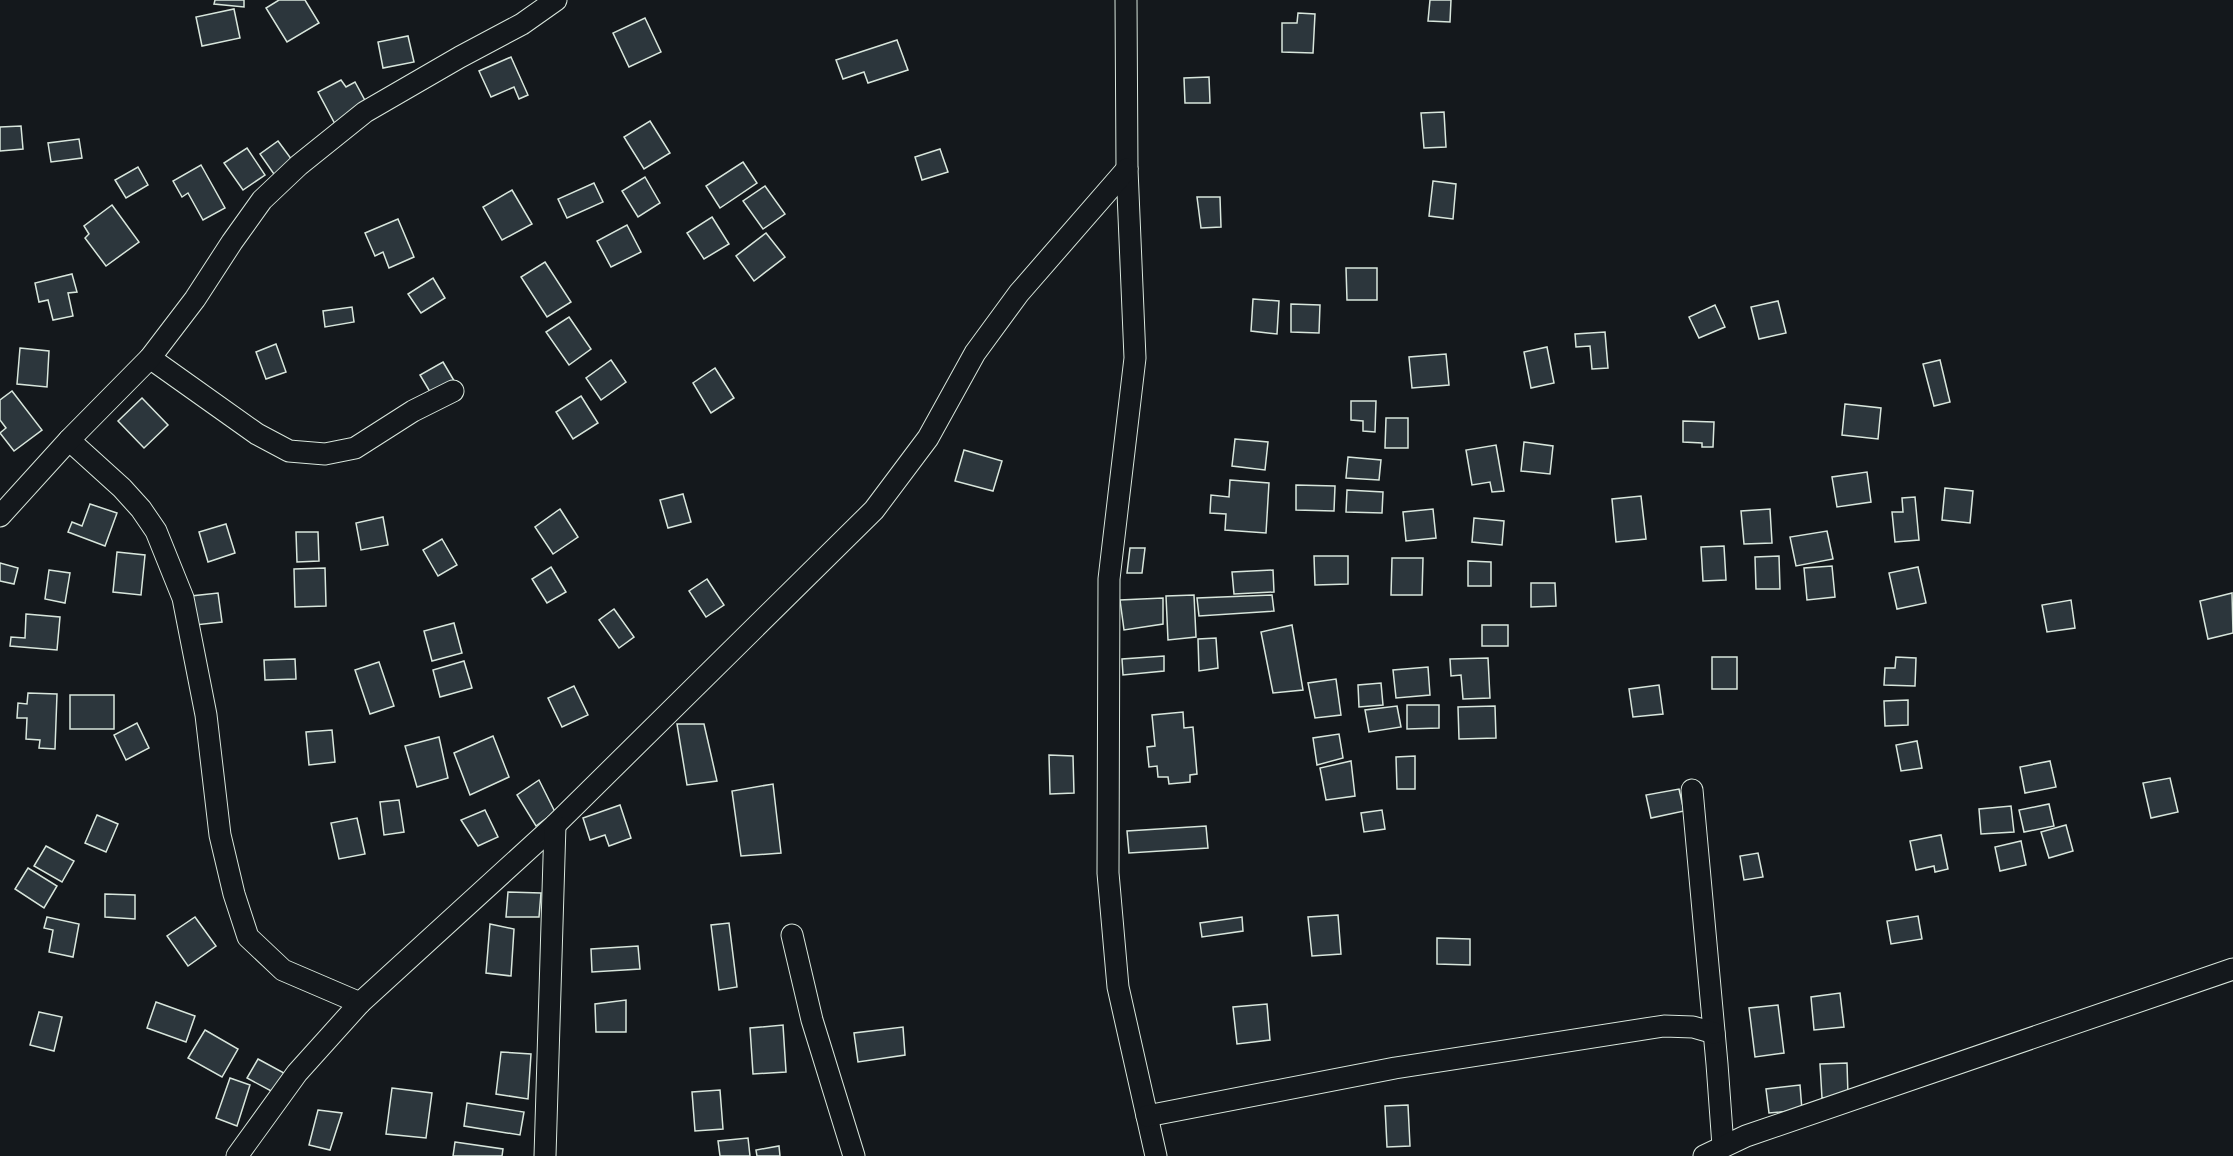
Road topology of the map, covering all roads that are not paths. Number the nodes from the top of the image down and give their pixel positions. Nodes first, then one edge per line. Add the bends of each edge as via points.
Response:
1 (556, 0) edge
2 (1126, 0) edge
3 (1127, 169) junction
4 (150, 358) junction
5 (453, 391) dead end
6 (69, 440) junction
7 (0, 516) edge
8 (1692, 790) dead end
9 (555, 825) junction
10 (792, 936) dead end
11 (2233, 969) edge
12 (360, 1004) junction
13 (1714, 1033) junction
14 (1147, 1116) junction
15 (1713, 1151) edge
16 (237, 1156) edge
17 (545, 1156) edge
18 (854, 1156) edge
19 (1156, 1156) edge

1 - 4 street via 522,24 365,112 299,165 262,200
2 - 3 street
3 - 9 street via 1018,294 975,353 928,438 874,510
3 - 14 street via 1135,358 1109,579 1108,873 1118,987
4 - 5 street via 257,434 289,451 325,454 356,448 412,411
4 - 6 street
6 - 7 street
6 - 12 street via 141,509 156,531 183,598 206,714 220,836 248,937 283,970
8 - 13 street
9 - 12 street
9 - 17 street
10 - 18 street via 812,1020
11 - 15 street via 1746,1136
12 - 16 street via 297,1073
13 - 14 street via 1693,1027 1664,1026 1395,1068
13 - 15 street
14 - 19 street

